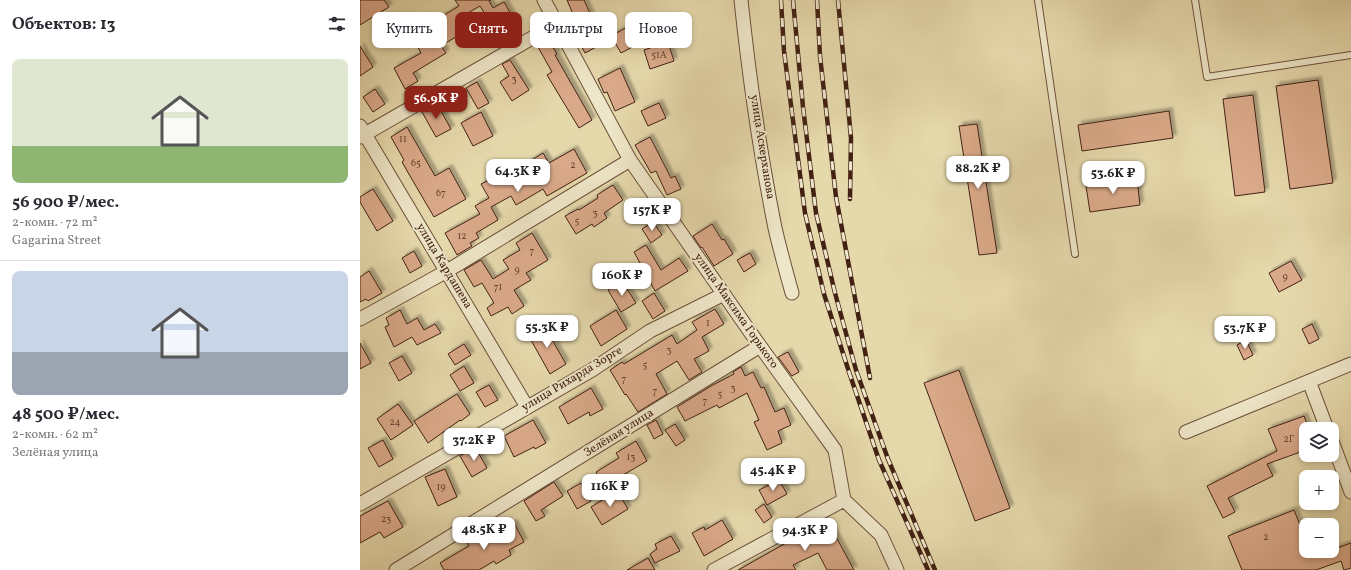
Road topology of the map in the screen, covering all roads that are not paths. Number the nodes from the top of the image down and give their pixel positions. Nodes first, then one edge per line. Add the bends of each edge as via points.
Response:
1 (544, 0) edge
2 (741, 0) edge
3 (1038, 0) edge
4 (1195, 0) edge
5 (551, 12) edge
6 (530, 39) edge
7 (571, 48) edge
8 (1351, 55) edge
9 (362, 132) edge
10 (630, 160) junction
11 (1075, 254) dead end
12 (447, 271) junction
13 (792, 292) dead end
14 (724, 294) junction
15 (360, 319) edge
16 (760, 346) junction
17 (1351, 364) edge
18 (1309, 382) junction
19 (527, 407) junction
20 (1324, 422) edge
21 (1186, 432) dead end
22 (1339, 460) edge
23 (1351, 492) edge
24 (844, 500) junction
25 (360, 504) edge
26 (396, 570) edge
27 (714, 570) edge
28 (897, 570) edge

1 - 5 street, улица Максима Горького
2 - 13 street, улица Аскерханова via 760,141 776,228
3 - 11 lane
4 - 8 lane via 1207,77
6 - 9 street
7 - 10 street, улица Максима Горького
9 - 12 street, улица Кардашева
10 - 12 street
10 - 14 street, улица Максима Горького
12 - 15 street
12 - 19 street, улица Кардашева
14 - 16 street, улица Максима Горького
14 - 19 street, улица Рихарда Зорге via 650,331 592,370
16 - 24 street, улица Максима Горького via 835,450
16 - 26 street, Зелёная улица
17 - 18 street
18 - 20 street
18 - 21 street
19 - 25 street, улица Рихарда Зорге
22 - 23 street
24 - 27 street
24 - 28 street via 881,535

